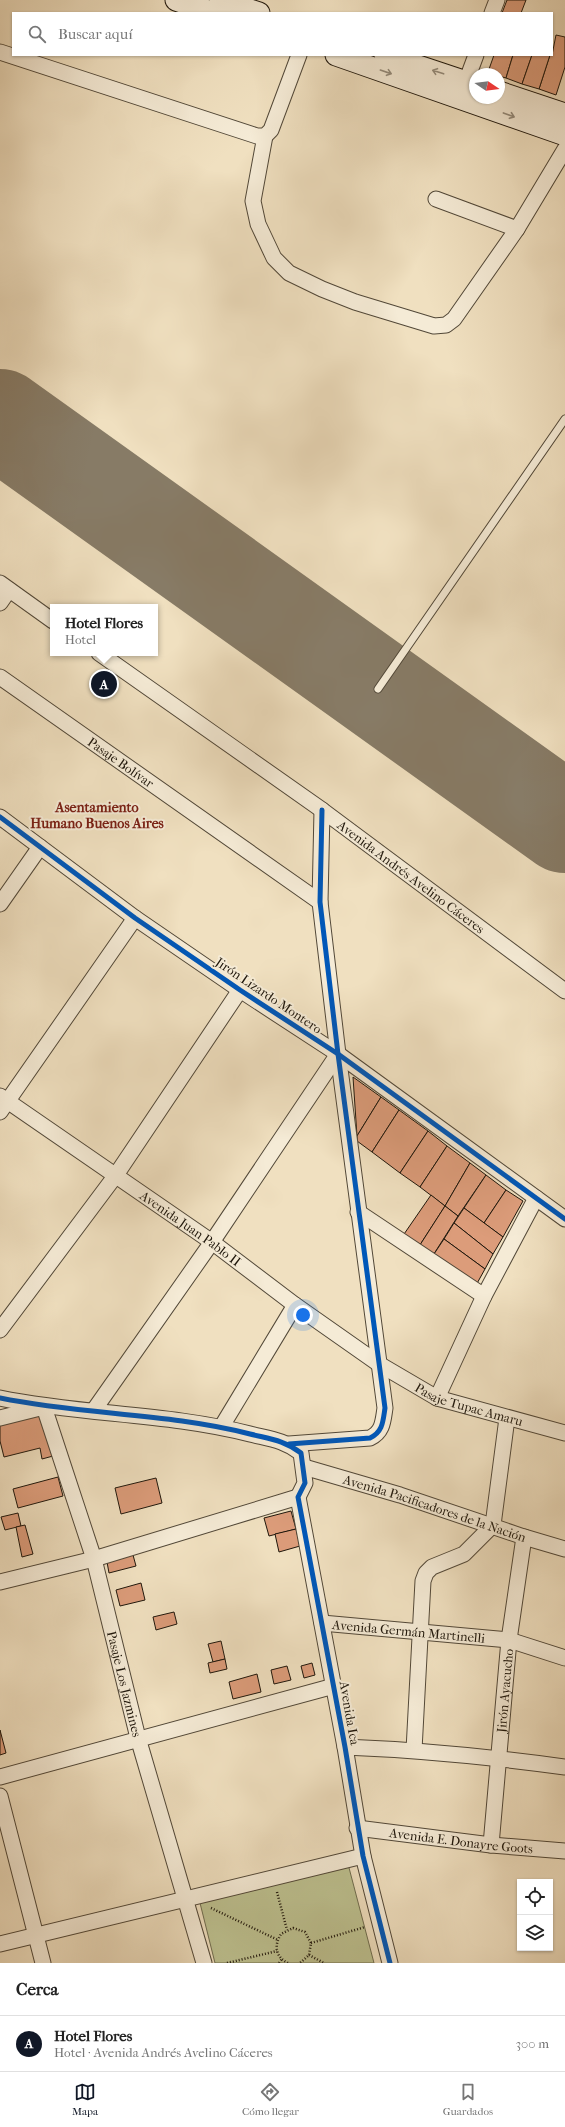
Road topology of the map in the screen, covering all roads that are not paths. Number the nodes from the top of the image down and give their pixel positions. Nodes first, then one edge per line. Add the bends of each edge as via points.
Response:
1 (176, 0) edge
2 (220, 0) edge
3 (497, 0) edge
4 (211, 12) edge
5 (256, 12) edge
6 (492, 12) edge
7 (0, 52) edge
8 (12, 56) edge
9 (12, 56) edge
10 (299, 56) edge
11 (339, 56) edge
12 (388, 56) edge
13 (476, 56) edge
14 (474, 68) edge
15 (469, 82) edge
16 (505, 94) edge
17 (565, 114) edge
18 (565, 135) edge
19 (265, 136) junction
20 (565, 149) edge
21 (436, 199) dead end
22 (517, 229) junction
23 (565, 419) edge
24 (5, 587) edge
25 (0, 603) edge
26 (50, 619) edge
27 (103, 656) edge
28 (0, 677) edge
29 (378, 689) dead end
30 (322, 810) junction
31 (0, 817) edge
32 (40, 847) junction
33 (320, 902) junction
34 (0, 904) edge
35 (135, 918) junction
36 (240, 990) junction
37 (565, 991) edge
38 (338, 1054) junction
39 (3, 1103) edge
40 (116, 1176) junction
41 (536, 1198) junction
42 (358, 1212) junction
43 (565, 1219) edge
44 (212, 1242) junction
45 (484, 1296) junction
46 (295, 1305) junction
47 (0, 1330) edge
48 (379, 1364) junction
49 (0, 1398) edge
50 (437, 1398) junction
51 (44, 1407) junction
52 (94, 1410) junction
53 (0, 1418) edge
54 (507, 1418) junction
55 (222, 1426) junction
56 (564, 1429) edge
57 (289, 1444) junction
58 (304, 1467) junction
59 (298, 1497) junction
60 (493, 1526) junction
61 (524, 1537) junction
62 (565, 1548) edge
63 (94, 1559) junction
64 (0, 1582) edge
65 (322, 1623) junction
66 (420, 1632) junction
67 (509, 1640) junction
68 (565, 1658) edge
69 (334, 1686) junction
70 (138, 1738) junction
71 (345, 1747) junction
72 (414, 1750) junction
73 (498, 1758) junction
74 (565, 1767) edge
75 (0, 1777) edge
76 (0, 1796) edge
77 (357, 1828) junction
78 (491, 1845) junction
79 (565, 1851) edge
80 (362, 1856) junction
81 (185, 1899) junction
82 (37, 1935) junction
83 (0, 1944) edge
84 (43, 1963) edge
85 (204, 1963) edge
86 (390, 1963) edge

1 - 4 street
2 - 5 street
3 - 6 street
7 - 9 street
8 - 19 street via 257,136
10 - 19 street via 271,130
11 -> 18 street
15 -> 12 street
13 - 14 street
16 - 17 street
19 - 22 street via 253,201 258,224 274,258 289,272 322,289 356,302 434,326 446,324 454,319
20 - 22 street
21 - 22 street
23 - 29 lane
24 - 25 street
24 - 26 street
27 - 30 street, Avenida Andrés Avelino Cáceres
28 - 33 street, Pasaje Bolívar
30 - 33 street
30 - 37 street, Avenida Andrés Avelino Cáceres
31 - 32 street, Jirón Lizardo Montero
32 - 34 street
32 - 35 street, Jirón Lizardo Montero
33 - 38 street
35 - 36 street, Jirón Lizardo Montero
35 - 39 street
36 - 38 street, Jirón Lizardo Montero
36 - 40 street
38 - 41 street, Jirón Lizardo Montero
38 - 42 street
38 - 44 street
39 - 40 street, Avenida Juan Pablo II
40 - 44 street, Avenida Juan Pablo II
40 - 47 street
41 - 43 street, Jirón Lizardo Montero
41 - 45 street
42 - 45 street
42 - 48 street
44 - 46 street, Avenida Juan Pablo II
44 - 52 street
45 - 50 street
46 - 48 street, Avenida Juan Pablo II
46 - 55 street
48 - 50 street, Pasaje Tupac Amaru
48 - 57 street via 385,1408 383,1426 377,1435 353,1440
49 - 51 street
50 - 54 street, Pasaje Tupac Amaru
51 - 52 street
51 - 53 street
51 - 63 street, Pasaje Los Jazmines
52 - 55 street
54 - 56 street, Pasaje Tupac Amaru
54 - 60 street
55 - 57 street
57 - 58 street via 301,1453
58 - 59 street via 306,1483
58 - 60 street, Avenida Pacificadores de la Nación
59 - 63 street
59 - 65 street, Avenida Ica
60 - 61 street, Avenida Pacificadores de la Nación
60 - 66 street via 464,1554 432,1567 426,1573 423,1581
61 - 62 street, Avenida Pacificadores de la Nación
61 - 67 street, Jirón Ayacucho
63 - 64 street
63 - 70 street, Pasaje Los Jazmines
65 - 66 street, Avenida Germán Martinelli
65 - 69 street, Avenida Ica
66 - 67 street, Avenida Germán Martinelli
66 - 72 street
67 - 68 street, Avenida Germán Martinelli
67 - 73 street, Jirón Ayacucho
69 - 70 street
69 - 71 street, Avenida Ica
70 - 75 street
70 - 81 street, Pasaje Los Jazmines
71 - 72 street
71 - 77 street, Avenida Ica
72 - 73 street
73 - 74 street
73 - 78 street, Jirón Ayacucho
76 - 82 street
77 - 78 street, Avenida E. Donayre Goots
77 - 80 street, Avenida Ica
78 - 79 street, Avenida E. Donayre Goots
80 - 81 street
80 - 86 street, Avenida Ica
81 - 82 street
81 - 85 street, Pasaje Los Jazmines
82 - 83 street
82 - 84 street

